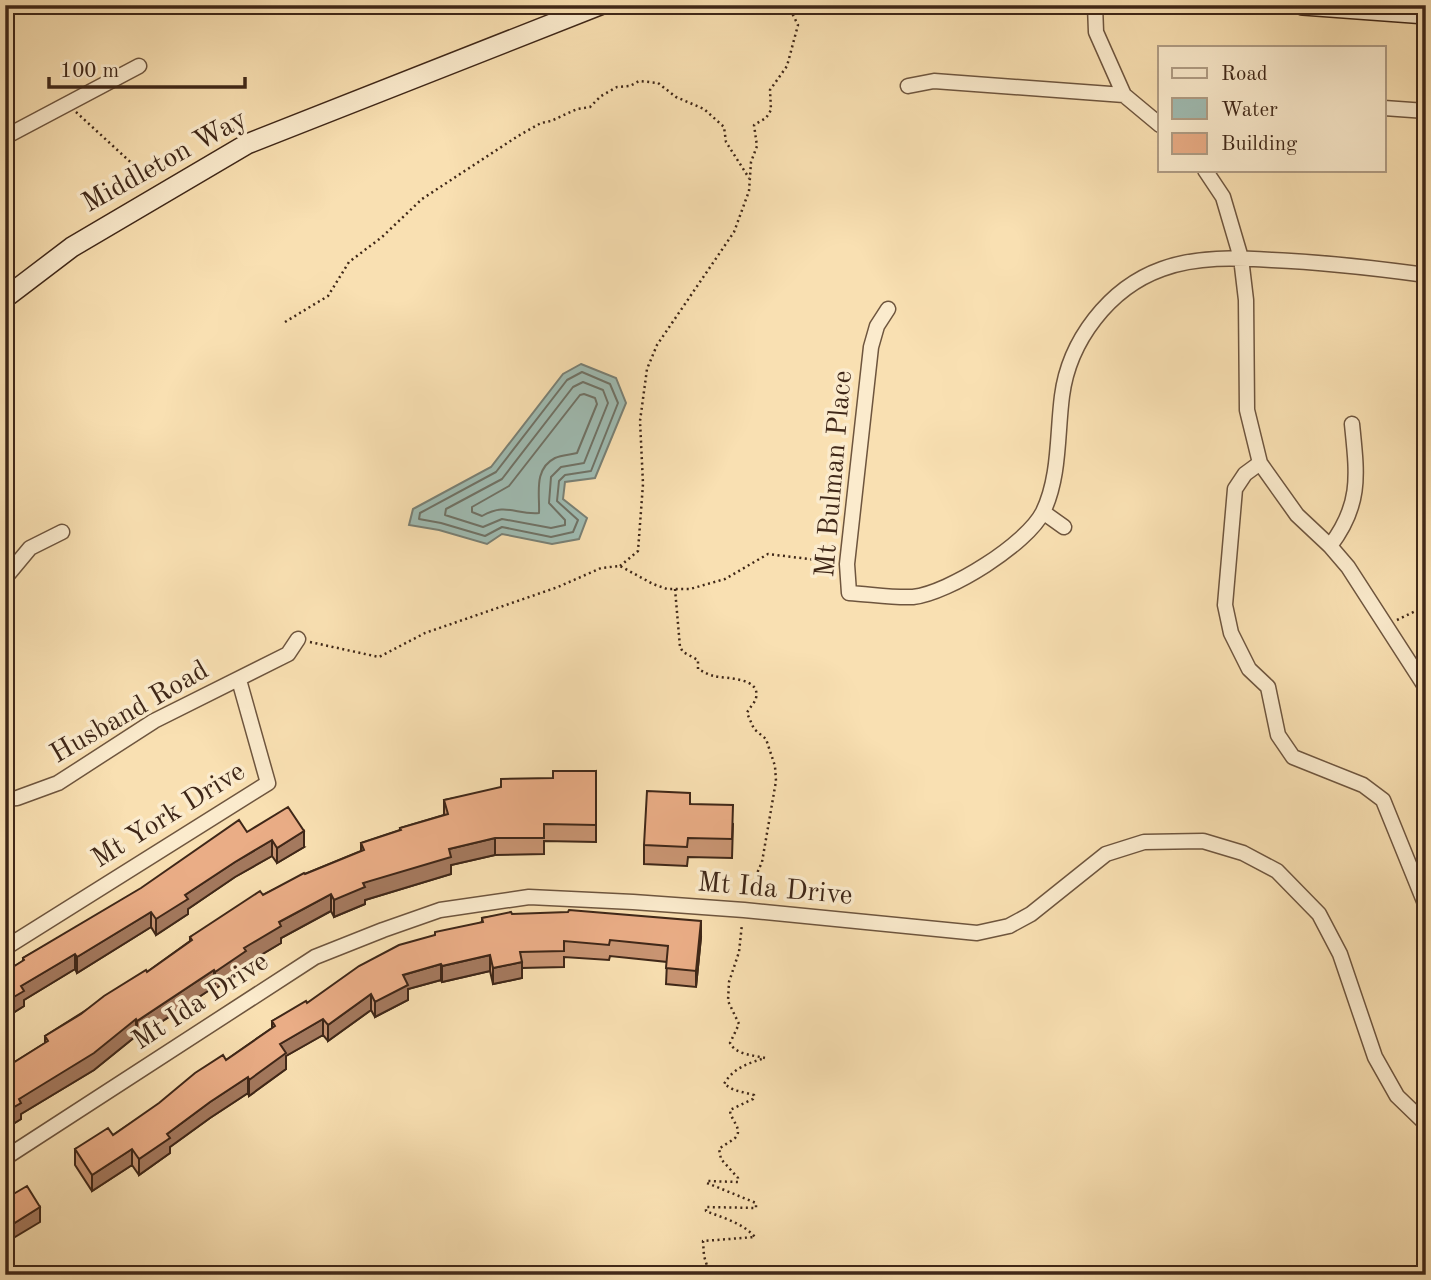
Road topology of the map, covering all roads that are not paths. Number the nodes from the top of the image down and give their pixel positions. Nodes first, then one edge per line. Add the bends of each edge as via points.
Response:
1 (600, 5) edge
2 (1095, 5) edge
3 (1303, 5) edge
4 (1426, 14) edge
5 (139, 66) dead end
6 (908, 86) dead end
7 (1124, 95) junction
8 (1386, 108) edge
9 (1426, 111) edge
10 (1158, 123) edge
11 (5, 137) edge
12 (1206, 172) edge
13 (1241, 258) junction
14 (1426, 275) edge
15 (5, 298) edge
16 (888, 309) dead end
17 (1352, 424) dead end
18 (1260, 463) junction
19 (1043, 512) junction
20 (1064, 527) dead end
21 (62, 532) dead end
22 (1330, 546) junction
23 (5, 578) edge
24 (298, 639) road end
25 (239, 680) junction
26 (1426, 688) edge
27 (5, 799) edge
28 (1426, 906) edge
29 (5, 948) edge
30 (1426, 1124) edge
31 (5, 1158) edge

1 - 15 street, Middleton Way via 247,144 72,247
2 - 7 street via 1096,32
3 - 4 street
5 - 11 street
6 - 7 street via 934,81
7 - 10 street
8 - 9 street
12 - 13 street via 1223,197
13 - 14 street, Mt Bulman Place via 1330,262
13 - 18 street via 1247,410
13 - 19 street, Mt Bulman Place via 1209,258 1163,269 1133,282 1106,304 1074,351 1062,394 1052,484
16 - 19 street, Mt Bulman Place via 871,346 846,564 849,593 914,597 953,585 988,565
17 - 22 street via 1353,503
18 - 22 street via 1297,514
18 - 28 street via 1235,489 1226,605 1231,633 1248,669 1268,687 1278,735 1293,757 1363,785 1383,800
19 - 20 street
21 - 23 street via 30,548
22 - 26 street
24 - 25 street, Husband Road via 288,654
25 - 27 street, Husband Road via 154,721 58,783
25 - 29 street, Mt York Drive via 268,783
30 - 31 street, Mt Ida Drive via 1397,1096 1375,1057 1339,954 1319,914 1277,871 1243,853 1203,841 1144,842 1106,854 1009,926 977,933 744,910 529,897 440,910 315,957

